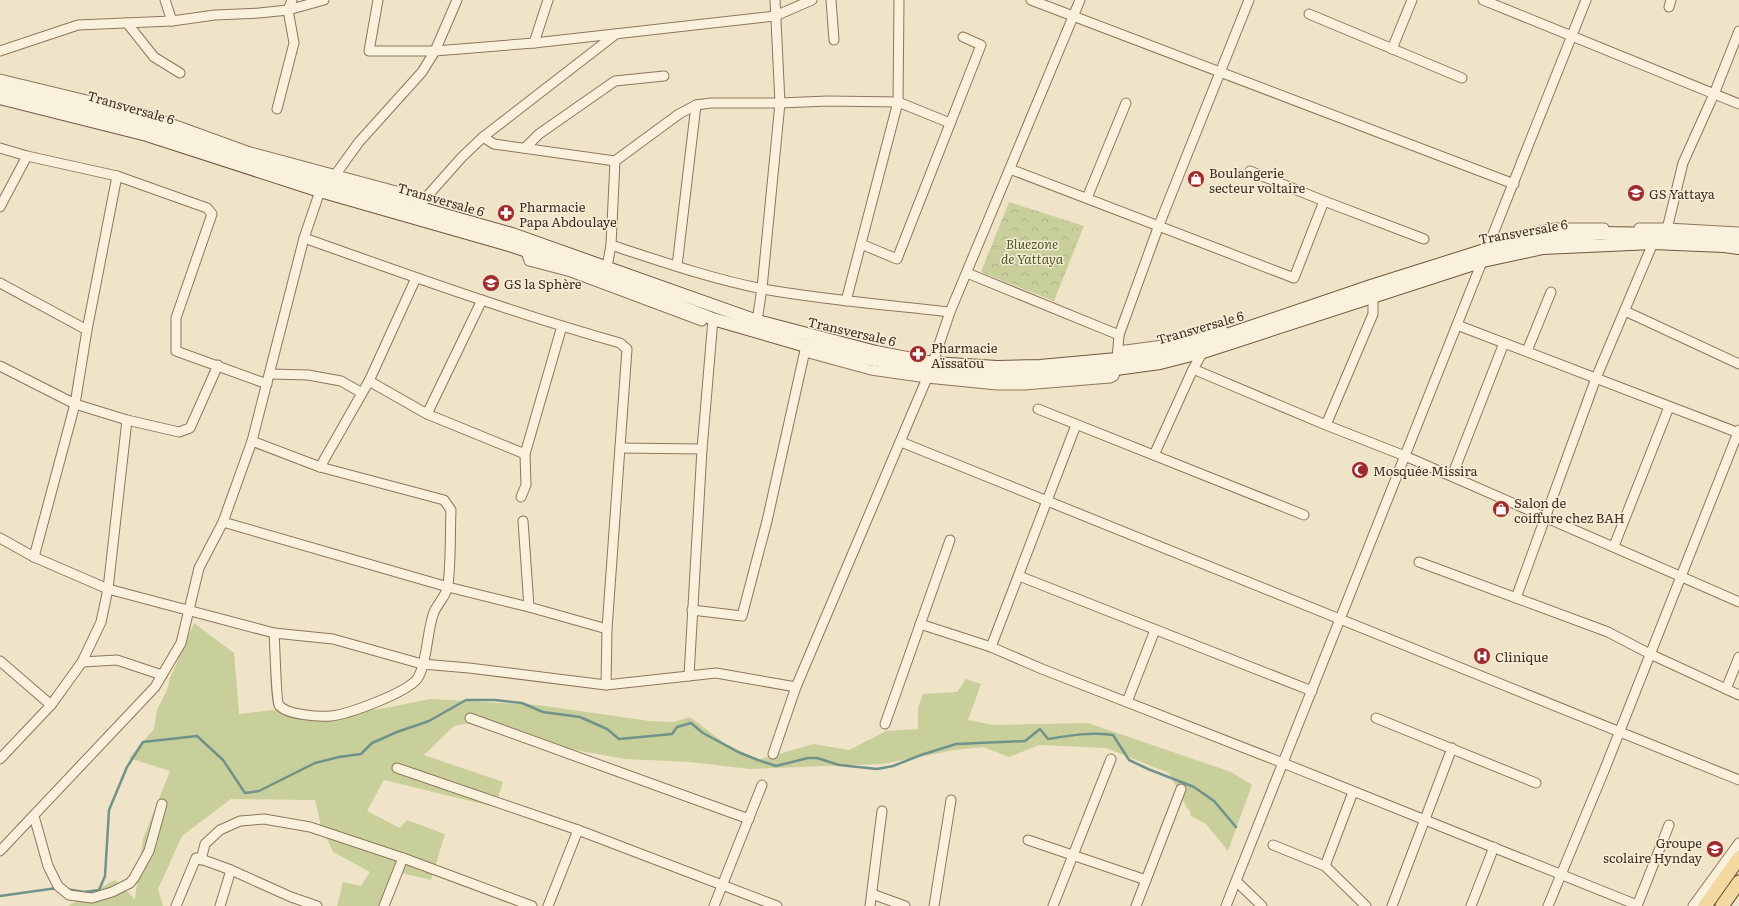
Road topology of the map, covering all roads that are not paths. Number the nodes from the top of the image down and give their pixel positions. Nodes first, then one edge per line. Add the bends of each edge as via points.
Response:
1 (165, 0) edge
2 (292, 0) edge
3 (324, 0) edge
4 (378, 0) edge
5 (457, 0) edge
6 (548, 0) edge
7 (775, 0) edge
8 (812, 0) edge
9 (831, 0) edge
10 (899, 0) edge
11 (1031, 0) edge
12 (1080, 0) edge
13 (1249, 0) edge
14 (1412, 0) edge
15 (1483, 0) edge
16 (1586, 0) edge
17 (288, 10) junction
18 (1309, 14) dead end
19 (775, 16) junction
20 (1073, 16) junction
21 (172, 21) junction
22 (127, 23) junction
23 (1739, 31) edge
24 (617, 33) junction
25 (1572, 36) junction
26 (963, 37) dead end
27 (834, 40) dead end
28 (534, 42) junction
29 (1392, 49) junction
30 (0, 51) edge
31 (435, 51) junction
32 (180, 73) dead end
33 (1221, 73) junction
34 (664, 76) dead end
35 (1462, 78) dead end
36 (0, 79) edge
37 (0, 89) edge
38 (1714, 94) junction
39 (0, 98) edge
40 (71, 101) junction
41 (898, 102) junction
42 (780, 103) junction
43 (1126, 103) dead end
44 (1739, 104) edge
45 (696, 105) junction
46 (277, 109) dead end
47 (950, 123) junction
48 (483, 137) junction
49 (0, 148) edge
50 (525, 148) junction
51 (27, 156) junction
52 (615, 161) junction
53 (1010, 169) junction
54 (1250, 171) dead end
55 (117, 176) junction
56 (329, 183) junction
57 (1514, 184) junction
58 (1087, 198) junction
59 (426, 199) junction
60 (1324, 201) junction
61 (416, 206) junction
62 (0, 207) edge
63 (1159, 225) junction
64 (1667, 231) junction
65 (1739, 232) edge
66 (304, 238) junction
67 (1424, 239) dead end
68 (1739, 240) edge
69 (1653, 243) junction
70 (861, 244) junction
71 (611, 245) junction
72 (1489, 245) junction
73 (1739, 248) edge
74 (1483, 261) junction
75 (677, 266) junction
76 (607, 267) junction
77 (967, 273) junction
78 (416, 278) junction
79 (0, 283) edge
80 (762, 288) junction
81 (1551, 292) dead end
82 (1373, 296) junction
83 (482, 300) junction
84 (846, 301) junction
85 (950, 312) junction
86 (1625, 312) junction
87 (757, 321) junction
88 (713, 322) junction
89 (1457, 325) junction
90 (562, 326) junction
91 (87, 330) junction
92 (1119, 335) junction
93 (1504, 343) junction
94 (805, 349) junction
95 (1527, 351) junction
96 (1203, 352) junction
97 (1117, 360) junction
98 (1739, 364) edge
99 (218, 365) junction
100 (0, 367) edge
101 (1193, 369) junction
102 (930, 371) junction
103 (270, 374) junction
104 (1596, 378) junction
105 (369, 381) junction
106 (267, 384) junction
107 (362, 393) junction
108 (75, 404) junction
109 (1669, 406) junction
110 (1038, 409) dead end
111 (427, 414) junction
112 (127, 420) junction
113 (1076, 424) junction
114 (1326, 425) junction
115 (1739, 432) edge
116 (252, 441) junction
117 (901, 442) junction
118 (620, 448) junction
119 (702, 449) junction
120 (525, 454) junction
121 (1154, 456) junction
122 (1405, 456) junction
123 (320, 467) junction
124 (1452, 476) junction
125 (521, 497) dead end
126 (1047, 501) junction
127 (1304, 515) dead end
128 (1545, 516) junction
129 (524, 521) dead end
130 (223, 522) junction
131 (0, 538) edge
132 (950, 540) dead end
133 (1614, 546) junction
134 (34, 557) junction
135 (1419, 562) dead end
136 (1019, 576) junction
137 (1682, 576) junction
138 (448, 587) junction
139 (108, 589) junction
140 (1516, 598) junction
141 (1739, 602) edge
142 (529, 607) junction
143 (692, 610) junction
144 (188, 611) junction
145 (1340, 618) junction
146 (920, 624) junction
147 (607, 629) junction
148 (1155, 630) junction
149 (274, 633) junction
150 (991, 647) junction
151 (1650, 654) junction
152 (1739, 657) edge
153 (0, 661) edge
154 (82, 662) junction
155 (422, 664) junction
156 (162, 675) junction
157 (689, 676) junction
158 (606, 685) junction
159 (796, 687) junction
160 (1726, 689) junction
161 (1312, 691) junction
162 (1739, 695) edge
163 (1127, 702) junction
164 (52, 705) junction
165 (470, 718) dead end
166 (1376, 718) dead end
167 (885, 724) dead end
168 (1620, 732) junction
169 (1452, 748) junction
170 (773, 754) dead end
171 (0, 759) edge
172 (1110, 759) dead end
173 (1282, 763) junction
174 (397, 768) dead end
175 (1739, 780) edge
176 (1536, 783) dead end
177 (762, 785) dead end
178 (1181, 788) dead end
179 (1353, 792) junction
180 (951, 800) dead end
181 (162, 804) dead end
182 (882, 811) dead end
183 (34, 816) junction
184 (749, 819) junction
185 (1425, 821) junction
186 (1669, 825) dead end
187 (578, 830) junction
188 (1028, 840) dead end
189 (1739, 843) edge
190 (1273, 845) dead end
191 (1494, 847) junction
192 (0, 851) edge
193 (1073, 856) junction
194 (403, 858) junction
195 (1739, 858) edge
196 (201, 860) junction
197 (1325, 866) junction
198 (231, 870) junction
199 (1563, 874) junction
200 (1146, 880) junction
201 (1236, 881) junction
202 (1739, 882) edge
203 (722, 884) junction
204 (872, 894) junction
205 (291, 897) junction
206 (1637, 905) edge
207 (176, 906) edge
208 (220, 906) edge
209 (288, 906) edge
210 (317, 906) edge
211 (384, 906) edge
212 (532, 906) edge
213 (548, 906) edge
214 (714, 906) edge
215 (777, 906) edge
216 (870, 906) edge
217 (905, 906) edge
218 (934, 906) edge
219 (1053, 906) edge
220 (1136, 906) edge
221 (1226, 906) edge
222 (1262, 906) edge
223 (1366, 906) edge
224 (1392, 906) edge
225 (1471, 906) edge
226 (1548, 906) edge
227 (1693, 906) edge
228 (1705, 906) edge
229 (1722, 906) edge

1 - 21 street
2 - 17 street
3 - 17 street
4 - 31 street via 370,50
5 - 31 street
6 - 28 street
7 - 19 street
8 - 19 street
9 - 27 street
10 - 41 street
11 - 20 street
12 - 20 street
13 - 33 street
14 - 29 street
15 - 25 street
16 - 25 street
17 - 21 street
17 - 46 street via 294,42
18 - 29 street
19 - 24 street
19 - 42 street
20 - 33 street
20 - 53 street
21 - 22 street
22 - 30 street via 78,25
22 - 32 street via 154,57
23 - 38 street
24 - 28 street
24 - 48 street
25 - 38 street
25 - 57 street
26 - 47 street via 981,45
28 - 31 street
29 - 35 street
31 - 56 street via 422,72 359,142
33 - 57 street
33 - 63 street
34 - 50 street via 615,81 539,134
36 - 40 street
37 - 40 main road, Transversale 6
38 - 44 street
38 - 64 street via 1683,163
39 - 56 main road, Transversale 6
40 - 56 main road, Transversale 6 via 149,125 174,129
41 - 42 street
41 - 47 street
41 - 70 street
42 - 45 street
42 - 80 street
43 - 58 street
45 - 52 street via 679,114
45 - 75 street
47 - 70 street via 897,259
48 - 50 street via 494,144
48 - 59 street via 462,156
49 - 51 street
50 - 52 street
51 - 55 street
51 - 62 street
52 - 71 street
53 - 58 street
53 - 77 street
54 - 60 street
55 - 91 street
55 - 99 street via 207,208 212,214 176,318 176,351
56 - 59 street
56 - 61 main road, Transversale 6
56 - 66 street
56 - 88 main road, Transversale 6 via 526,251
57 - 72 street
58 - 63 street
59 - 61 street
60 - 63 street via 1294,278
60 - 67 street
61 - 76 main road, Transversale 6 via 512,234
63 - 92 street
64 - 65 street
64 - 68 main road, Transversale 6
64 - 72 main road, Transversale 6 via 1603,233
66 - 78 street
66 - 103 street
69 - 73 main road, Transversale 6
69 - 74 main road, Transversale 6 via 1543,248
69 - 86 street
70 - 84 street
71 - 75 street
71 - 76 street
72 - 74 street
72 - 97 main road, Transversale 6 via 1204,343
74 - 82 main road, Transversale 6
74 - 89 street
75 - 80 street
76 - 87 main road, Transversale 6
77 - 85 street
77 - 92 street
78 - 83 street
78 - 105 street
79 - 91 street
80 - 84 street
80 - 87 street
81 - 95 street
82 - 96 main road, Transversale 6
82 - 114 street via 1373,314
83 - 90 street
83 - 111 street
84 - 85 street
85 - 102 street
86 - 98 street
86 - 104 street
87 - 102 main road, Transversale 6 via 876,352
88 - 94 main road, Transversale 6
88 - 119 street
89 - 93 street
89 - 122 street
90 - 118 street via 620,343 627,349
90 - 120 street
91 - 108 street
92 - 97 street
93 - 95 street
93 - 124 street
94 - 102 main road, Transversale 6
94 - 143 street via 767,521 742,616
95 - 104 street
96 - 97 main road, Transversale 6 via 1160,363
96 - 101 street
97 - 102 main road, Transversale 6
97 - 102 main road, Transversale 6 via 1024,381
99 - 106 street
99 - 112 street via 190,428 178,432
100 - 108 street
101 - 114 street
101 - 121 street
102 - 117 street
103 - 106 street
103 - 107 street via 308,375 341,381
104 - 109 street
104 - 128 street
105 - 107 street
105 - 111 street
106 - 116 street
107 - 123 street
108 - 112 street
108 - 134 street
109 - 115 street
109 - 133 street
110 - 113 street
111 - 120 street
112 - 139 street
113 - 121 street
113 - 126 street
114 - 122 street
115 - 137 street
116 - 123 street
116 - 130 street
117 - 126 street
117 - 159 street
118 - 119 street
118 - 147 street
119 - 143 street
120 - 125 street via 526,485
121 - 127 street
122 - 124 street
122 - 145 street
123 - 138 street via 444,500 450,510
124 - 128 street
126 - 136 street
126 - 145 street
128 - 133 street
128 - 140 street
129 - 142 street
130 - 138 street
130 - 144 street via 199,568
131 - 134 street
132 - 146 street
133 - 137 street
134 - 139 street
135 - 140 street
136 - 148 street
136 - 150 street
137 - 141 street
137 - 151 street
138 - 142 street
138 - 155 street via 434,612
139 - 144 street
139 - 154 street via 101,622
140 - 151 street via 1608,632
142 - 147 street
143 - 157 street
144 - 149 street
144 - 156 street via 181,643
145 - 161 street
145 - 168 street
146 - 150 street
146 - 167 street
147 - 158 street
148 - 161 street
148 - 163 street
149 - 155 street via 333,639
149 - 155 street via 278,705 292,712 331,716 363,708 394,694 416,679
150 - 163 street
151 - 160 street
151 - 168 street
152 - 160 street
153 - 164 street
154 - 156 street via 117,660
154 - 164 street
155 - 158 street
156 - 183 street via 155,687
157 - 158 street
157 - 159 street via 716,673
159 - 170 street
160 - 162 street
161 - 173 street
163 - 173 street
164 - 171 street
165 - 184 street
166 - 169 street
168 - 175 street
168 - 199 street
169 - 176 street
169 - 185 street
172 - 193 street
173 - 179 street
173 - 201 street
174 - 187 street
177 - 184 street
178 - 200 street
179 - 185 street
179 - 197 street
180 - 218 street
181 - 183 street via 149,851 134,878 130,883 112,892 92,898 69,895 58,886 48,866
182 - 204 street
183 - 192 street
184 - 203 street
185 - 191 street
185 - 224 street
186 - 206 street
187 - 203 street
187 - 213 street
188 - 193 street
189 - 227 street
190 - 197 street
191 - 199 street
191 - 225 street
193 - 200 street
193 - 219 street
194 - 196 street via 310,827 264,819 240,821 220,830 205,844
194 - 211 street
194 - 212 street
195 - 228 main road
196 - 198 street
196 - 207 street via 196,858
197 - 223 street
198 - 205 street
198 - 208 street
199 - 206 street
199 - 226 street
200 - 220 street
201 - 221 street
201 - 222 street
202 - 229 main road
203 - 214 street
203 - 215 street
204 - 216 street
204 - 217 street
205 - 209 street
205 - 210 street

